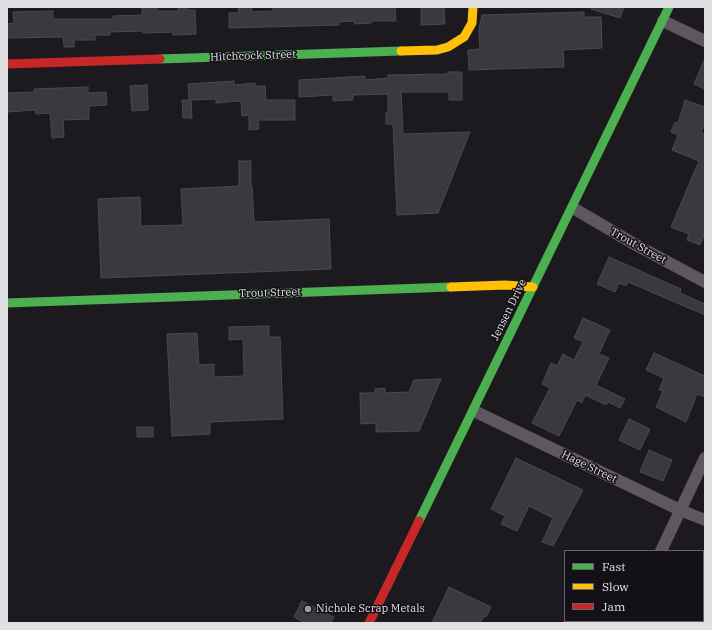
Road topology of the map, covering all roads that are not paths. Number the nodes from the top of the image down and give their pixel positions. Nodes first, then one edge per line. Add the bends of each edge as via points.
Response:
1 (473, 7) edge
2 (669, 7) edge
3 (663, 21) junction
4 (705, 41) edge
5 (7, 64) edge
6 (573, 208) junction
7 (705, 282) edge
8 (533, 287) junction
9 (7, 303) edge
10 (474, 411) junction
11 (705, 458) edge
12 (680, 510) junction
13 (705, 520) edge
14 (661, 550) edge
15 (369, 623) edge

1 - 5 street, Hitchcock Street via 472,23 464,37 448,47 437,50
2 - 3 street, Jensen Drive
3 - 4 street
3 - 6 street, Jensen Drive
6 - 7 street, Trout Street
6 - 8 street, Jensen Drive
8 - 9 street, Trout Street via 505,285
8 - 10 street, Jensen Drive
10 - 12 street, Hage Street
10 - 15 street, Jensen Drive
11 - 12 street
12 - 13 street, Hage Street
12 - 14 street

